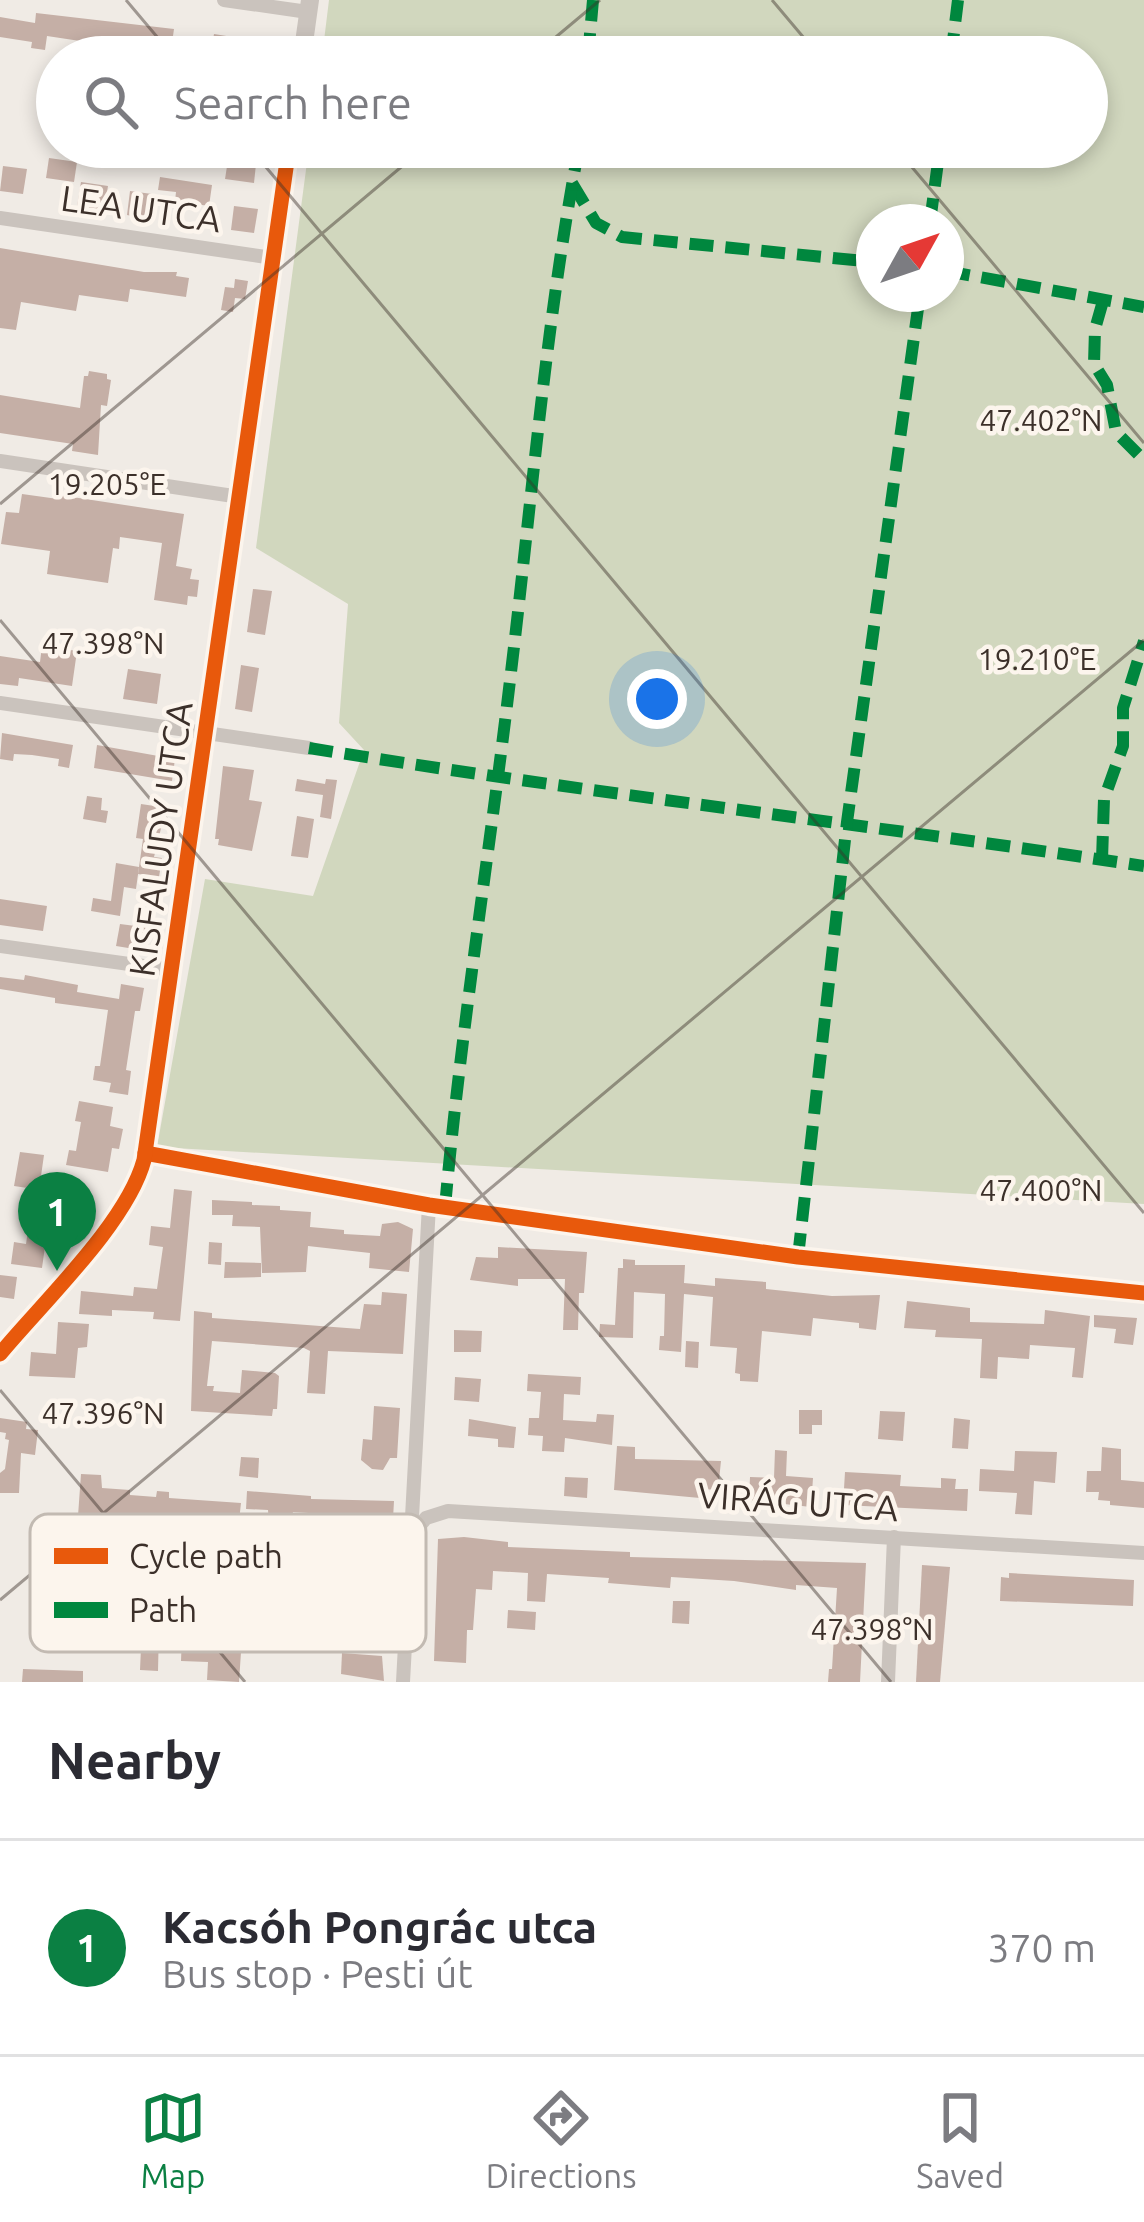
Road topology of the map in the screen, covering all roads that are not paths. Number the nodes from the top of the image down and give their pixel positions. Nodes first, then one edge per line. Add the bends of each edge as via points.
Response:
1 (224, 0) edge
2 (309, 6) edge
3 (305, 36) edge
4 (286, 168) edge
5 (0, 218) edge
6 (273, 258) junction
7 (0, 461) edge
8 (240, 496) junction
9 (0, 703) edge
10 (206, 733) junction
11 (309, 748) dead end
12 (0, 946) edge
13 (172, 970) junction
14 (145, 1153) junction
15 (429, 1204) junction
16 (1144, 1293) edge
17 (0, 1354) edge
18 (413, 1482) junction
19 (448, 1511) junction
20 (412, 1514) edge
21 (426, 1518) edge
22 (894, 1538) junction
23 (1144, 1552) edge
24 (405, 1652) edge
25 (403, 1682) edge
26 (889, 1682) edge

1 - 2 street
2 - 3 street
4 - 6 street, KISFALUDY UTCA
5 - 6 street, LEA UTCA
6 - 8 street, KISFALUDY UTCA
7 - 8 street
8 - 10 street, KISFALUDY UTCA
9 - 10 street
10 - 11 street
10 - 13 street, KISFALUDY UTCA
12 - 13 street
13 - 14 street, KISFALUDY UTCA
14 - 15 street
14 - 17 street, KISFALUDY UTCA via 117,1215
15 - 16 street via 798,1257
15 - 18 street
18 - 19 street via 430,1504
18 - 20 street
19 - 21 street
19 - 22 street, VIRÁG UTCA
22 - 23 street, VIRÁG UTCA
22 - 26 street
24 - 25 street

